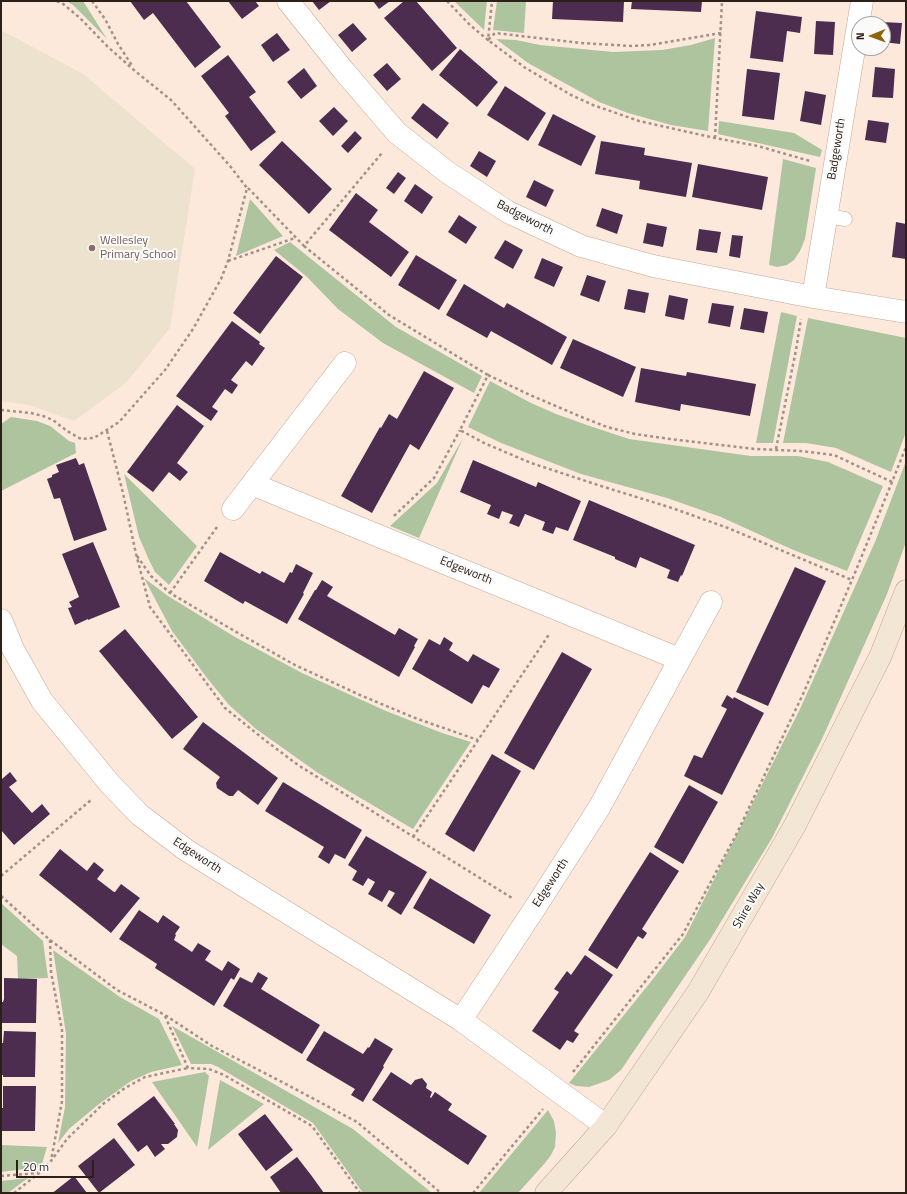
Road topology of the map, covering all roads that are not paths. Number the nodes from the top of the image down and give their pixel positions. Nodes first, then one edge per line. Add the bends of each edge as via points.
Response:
1 (288, 1) edge
2 (862, 1) edge
3 (809, 296) junction
4 (906, 312) edge
5 (345, 363) dead end
6 (252, 484) junction
7 (233, 509) road end
8 (906, 591) edge
9 (711, 602) dead end
10 (1, 620) edge
11 (680, 659) junction
12 (461, 1020) junction
13 (606, 1126) junction
14 (546, 1193) edge

1 - 3 street, Badgeworth via 397,133 447,172 508,212 581,246 652,266
2 - 3 street, Badgeworth via 834,168 836,217
3 - 4 street, Badgeworth
5 - 6 street
6 - 7 street
6 - 11 street, Edgeworth
8 - 13 street, Shire Way via 881,655 794,827 698,992
9 - 11 street, Edgeworth
10 - 12 street, Edgeworth via 13,649 42,701 110,784 140,815 186,850
11 - 12 street, Edgeworth via 599,808
12 - 13 street, Edgeworth
13 - 14 street, Shire Way

